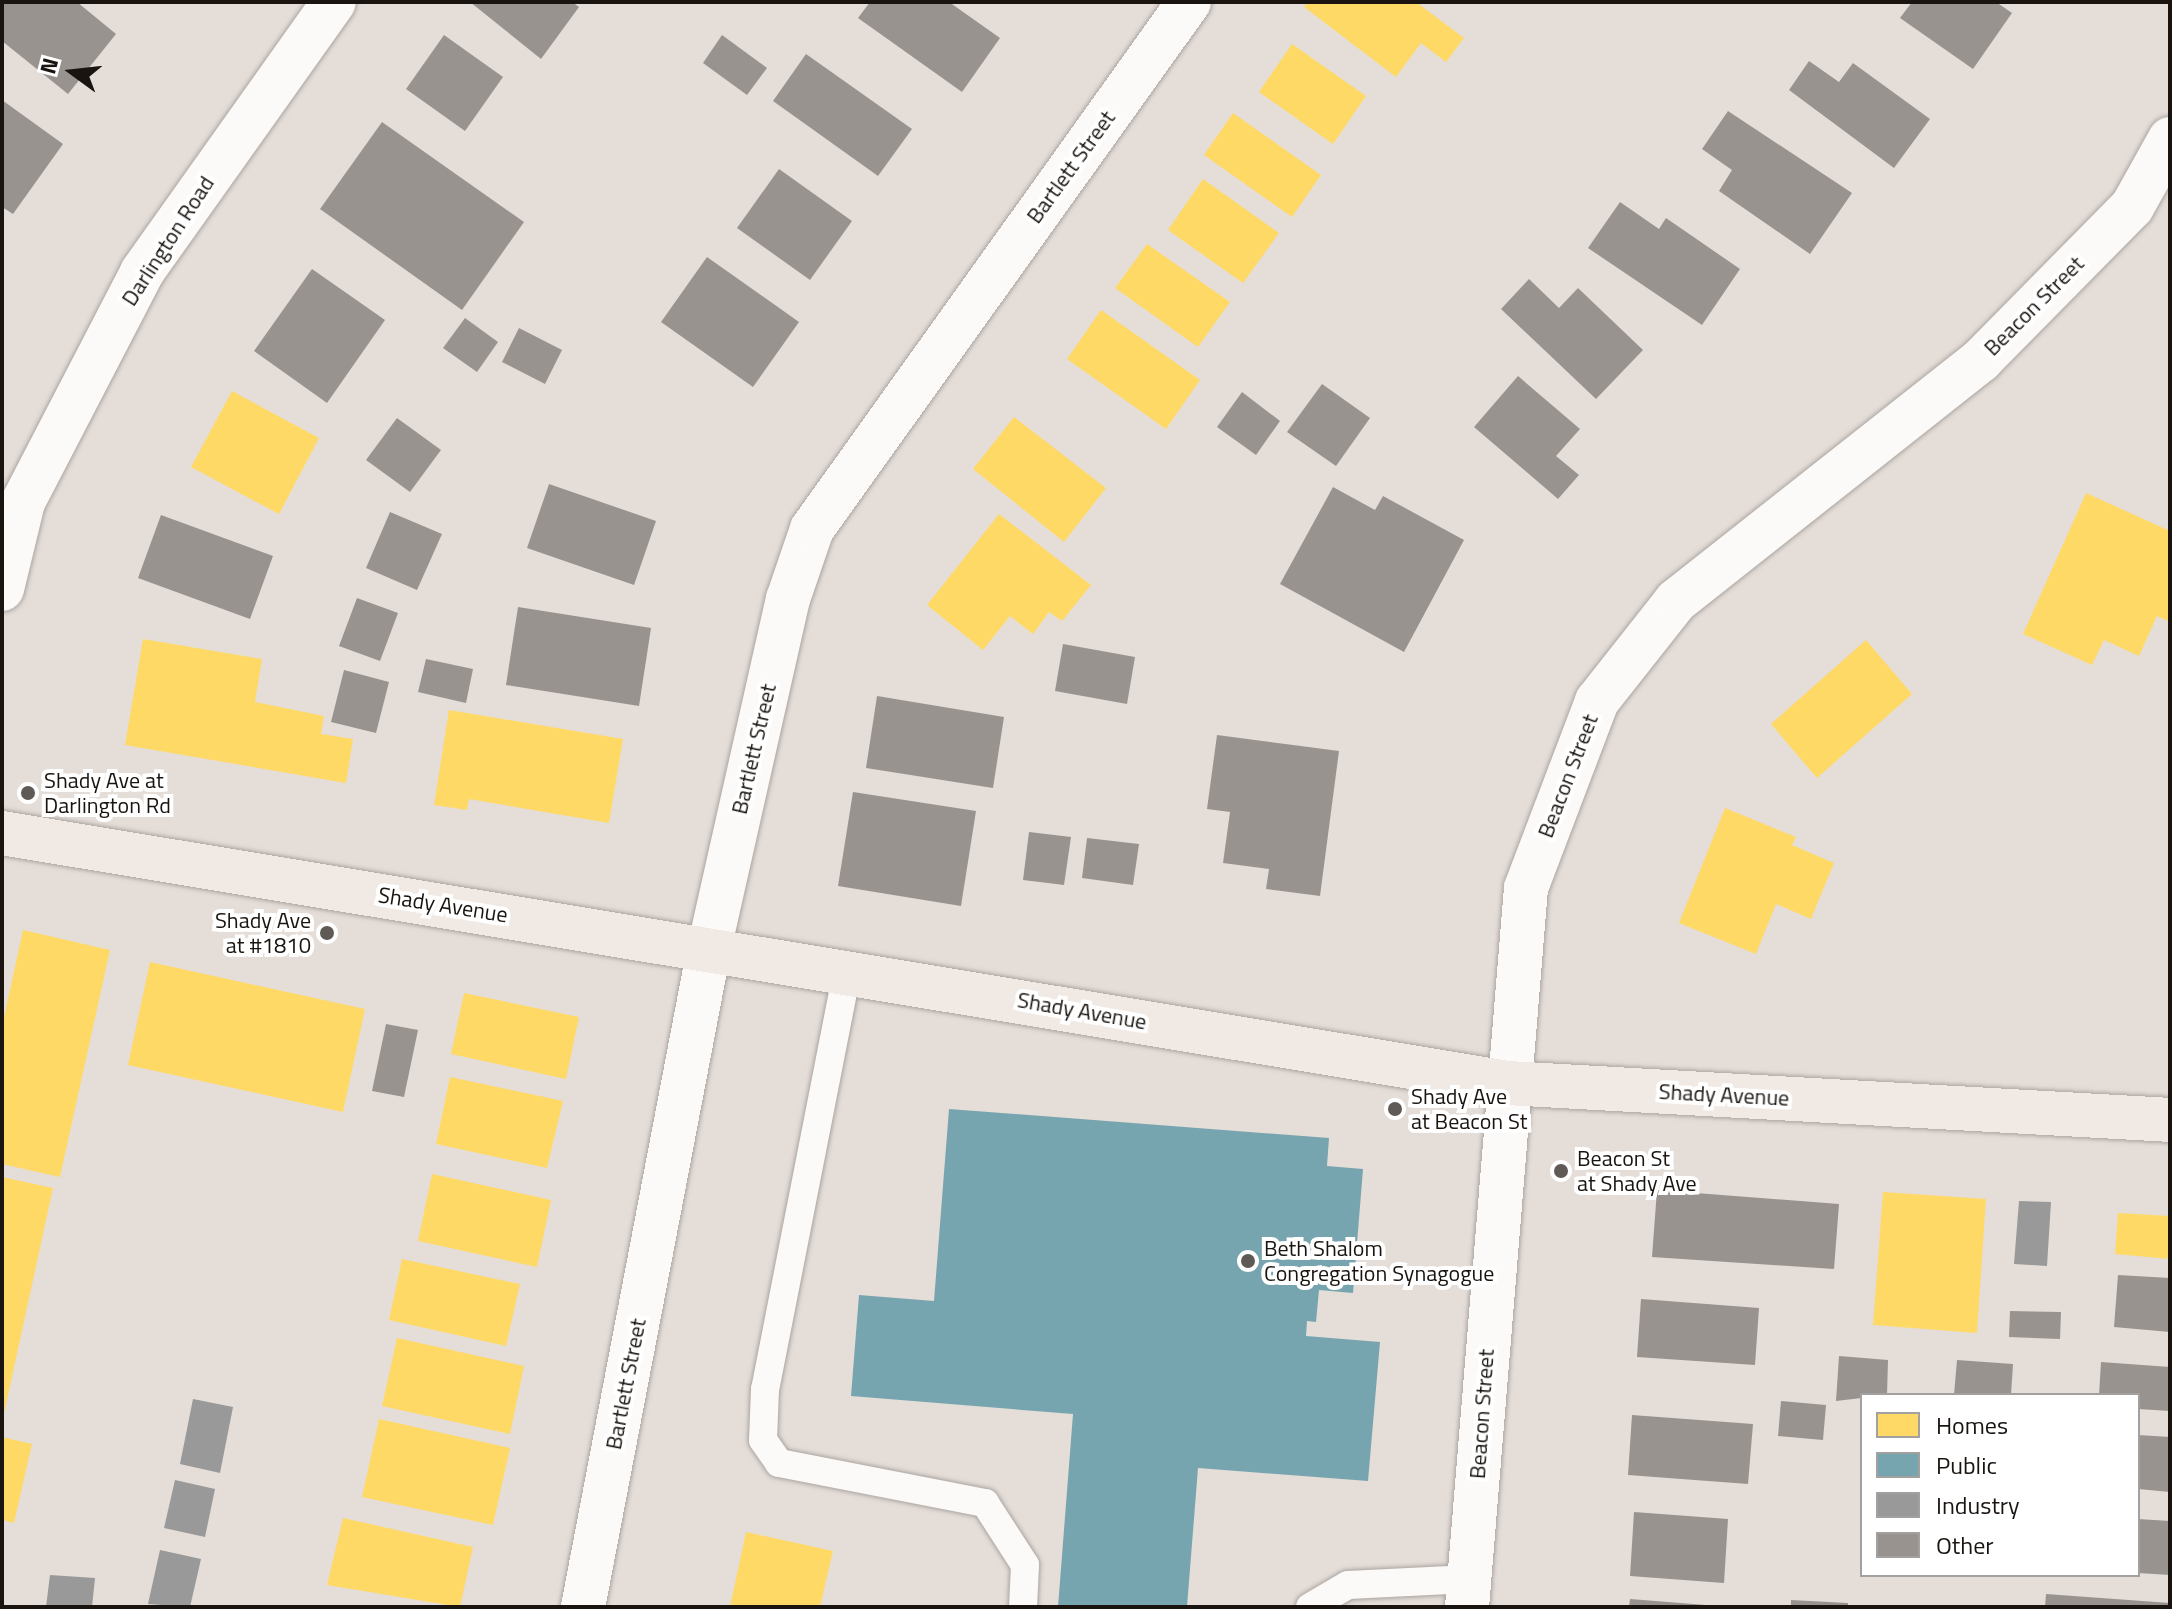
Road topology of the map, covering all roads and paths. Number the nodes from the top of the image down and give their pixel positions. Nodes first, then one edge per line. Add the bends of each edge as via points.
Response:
1 (334, 2) edge
2 (1189, 2) edge
3 (2170, 139) edge
4 (2, 589) edge
5 (2, 833) edge
6 (709, 949) junction
7 (847, 972) junction
8 (1507, 1083) junction
9 (2170, 1120) edge
10 (1468, 1593) edge
11 (583, 1607) edge
12 (1023, 1607) edge
13 (1310, 1607) edge

1 - 4 street, Darlington Road via 142,272 23,502
2 - 6 street, Bartlett Street via 812,529 788,599
3 - 8 street, Beacon Street via 2132,207 1981,360 1676,601 1597,701 1526,888
5 - 6 main road, Shady Avenue
6 - 7 main road, Shady Avenue
6 - 11 street, Bartlett Street
7 - 8 main road, Shady Avenue
7 - 12 lane via 765,1389 763,1440 779,1463 985,1503 1025,1565
8 - 9 main road, Shady Avenue
8 - 10 street, Beacon Street
10 - 13 lane via 1348,1585

